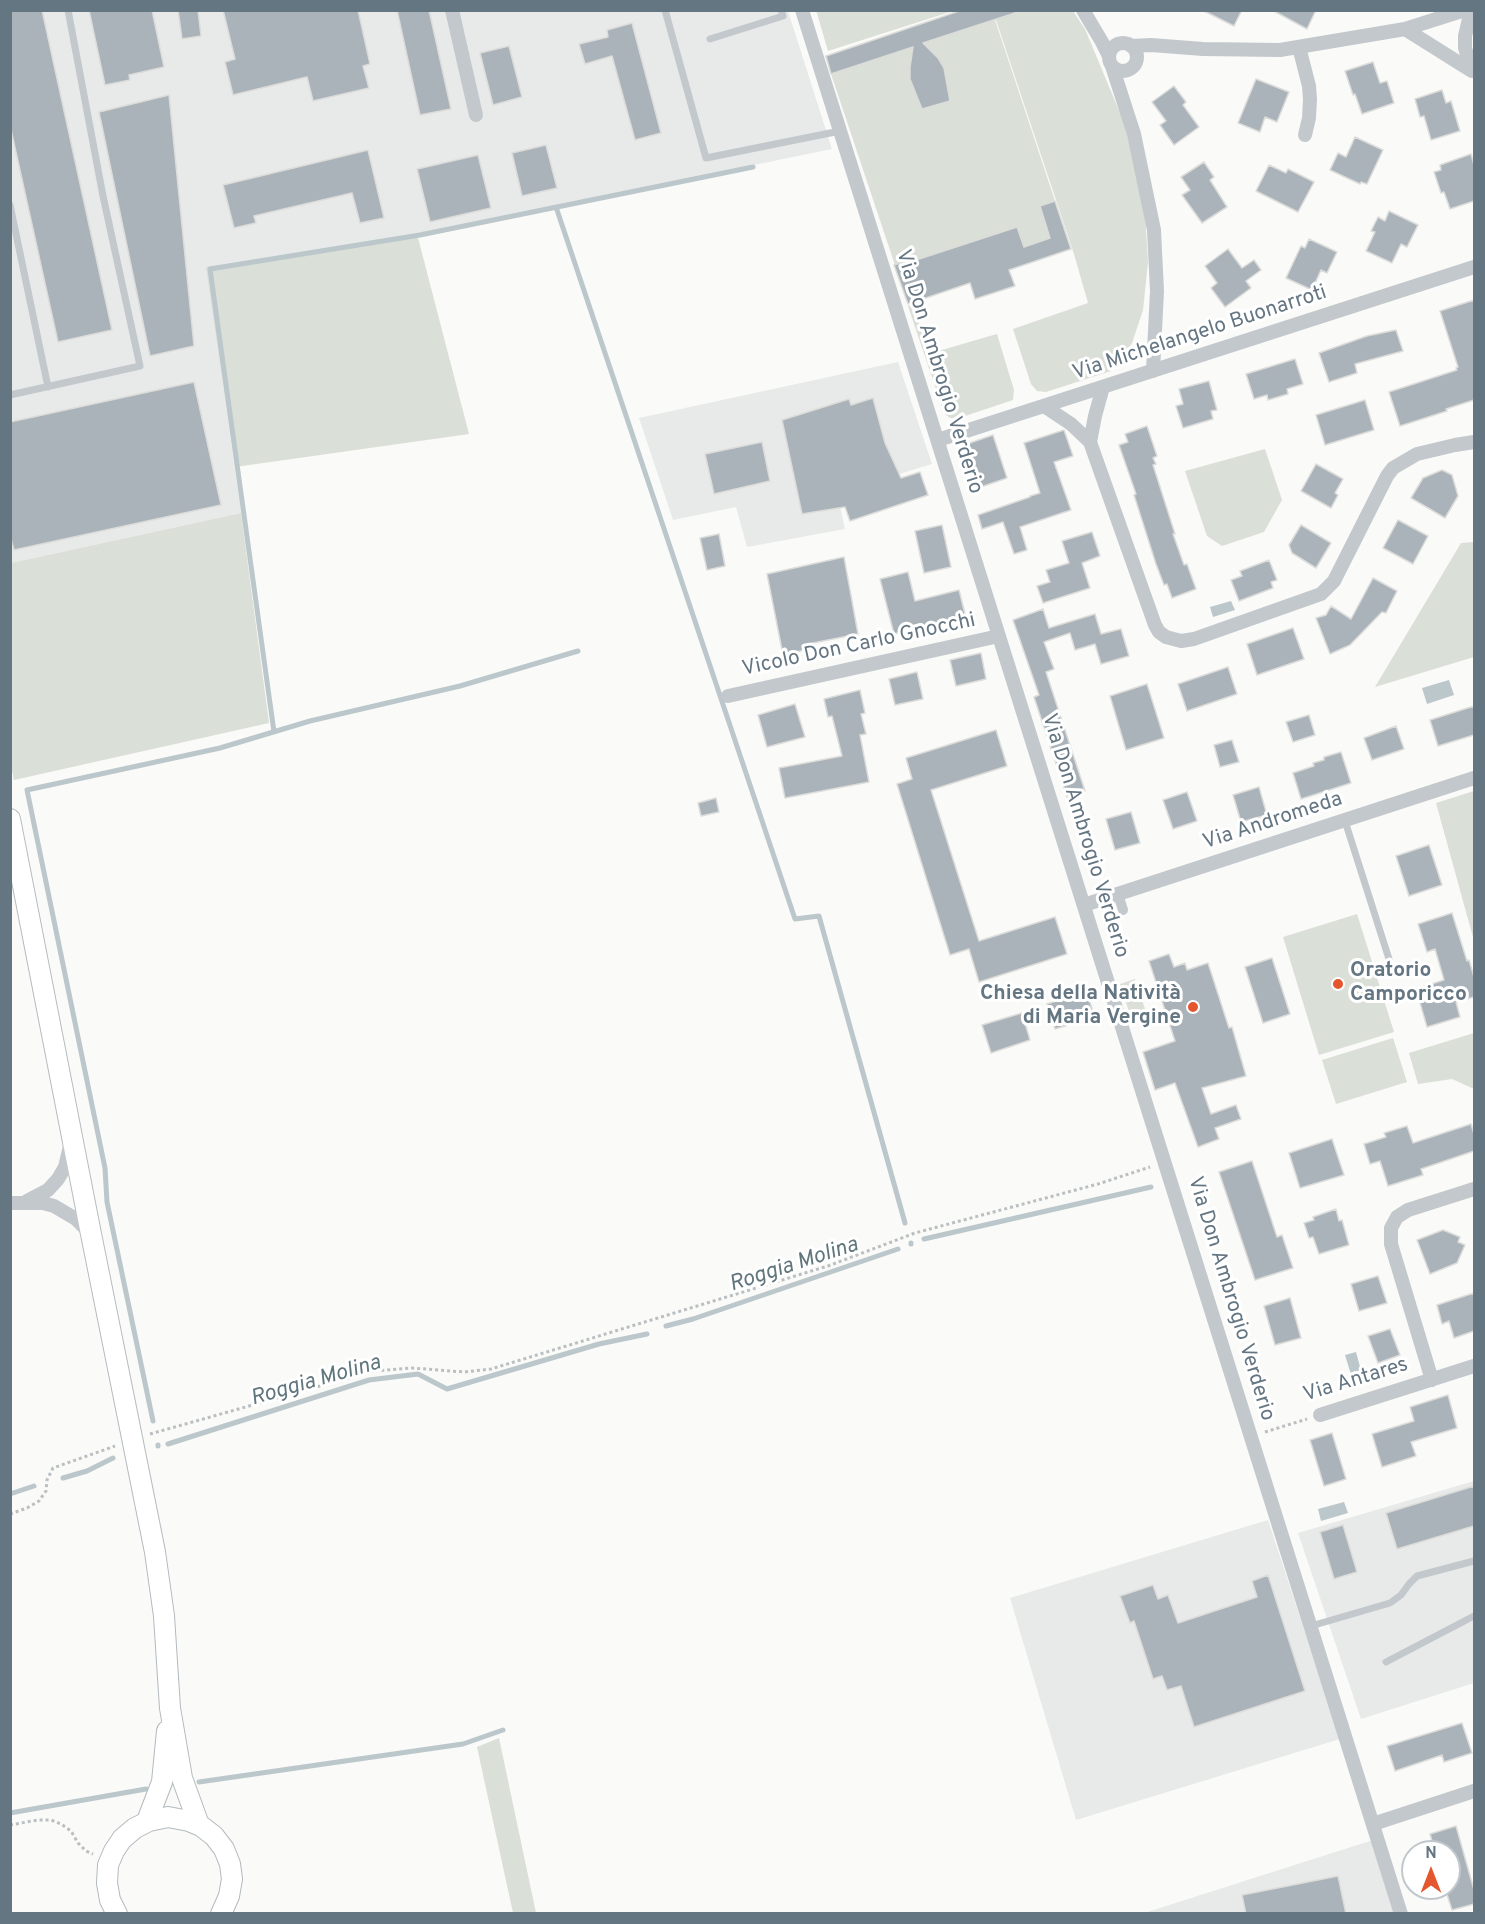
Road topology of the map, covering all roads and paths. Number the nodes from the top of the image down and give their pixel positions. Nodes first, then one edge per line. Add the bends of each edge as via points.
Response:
1 (68, 10) edge
2 (453, 10) edge
3 (665, 10) edge
4 (781, 10) edge
5 (802, 10) edge
6 (1465, 10) edge
7 (1471, 10) edge
8 (1085, 13) edge
9 (1405, 29) junction
10 (710, 39) dead end
11 (1126, 45) junction
12 (1299, 47) junction
13 (1185, 48) junction
14 (1110, 61) junction
15 (1133, 65) junction
16 (1473, 73) edge
17 (1127, 110) junction
18 (476, 115) dead end
19 (840, 131) junction
20 (1305, 135) dead end
21 (10, 205) edge
22 (1474, 267) edge
23 (1153, 371) junction
24 (48, 387) junction
25 (1103, 387) junction
26 (10, 395) edge
27 (1044, 406) junction
28 (938, 440) junction
29 (1090, 441) junction
30 (1474, 442) edge
31 (999, 636) junction
32 (728, 696) dead end
33 (1474, 778) edge
34 (10, 819) edge
35 (1345, 821) junction
36 (1118, 894) junction
37 (1084, 905) junction
38 (1123, 910) dead end
39 (1389, 959) dead end
40 (71, 1135) junction
41 (1165, 1162) junction
42 (1474, 1189) edge
43 (17, 1203) edge
44 (91, 1234) junction
45 (1474, 1366) edge
46 (1432, 1380) junction
47 (1320, 1414) joint
48 (1251, 1437) junction
49 (132, 1440) junction
50 (10, 1514) edge
51 (1474, 1561) edge
52 (1474, 1616) edge
53 (1311, 1626) junction
54 (1386, 1662) dead end
55 (170, 1708) junction
56 (1474, 1791) edge
57 (147, 1821) junction
58 (1373, 1824) junction
59 (10, 1825) edge
60 (199, 1825) junction
61 (109, 1862) junction
62 (226, 1911) edge
63 (116, 1913) edge
64 (1401, 1914) edge

1 - 24 lane via 140,366
2 - 18 street
3 - 19 lane via 706,158
4 - 10 lane via 783,16
5 - 19 street, Via Don Ambrogio Verderio
6 - 9 street
7 - 16 street via 1465,48
8 - 11 street
8 - 14 street
9 - 12 street
9 - 16 street
11 - 13 street
11 - 14 street via 1112,48
11 - 15 street via 1136,52
12 - 13 street
12 - 20 street via 1310,93
13 - 15 street via 1155,51
14 - 15 street via 1122,71
14 - 17 street
15 - 17 street via 1125,91
17 - 23 street via 1154,230 1157,291
19 - 28 street, Via Don Ambrogio Verderio
21 - 24 lane
22 - 23 street, Via Michelangelo Buonarroti
23 - 25 street, Via Michelangelo Buonarroti
24 - 26 lane
25 - 27 street, Via Michelangelo Buonarroti
25 - 29 street
27 - 28 street, Via Michelangelo Buonarroti
27 - 29 street
28 - 31 street, Via Don Ambrogio Verderio
29 - 30 street via 1155,625 1170,639 1186,641 1321,594 1334,581 1394,468 1417,454
31 - 32 street, Vicolo Don Carlo Gnocchi
31 - 37 street, Via Don Ambrogio Verderio
33 - 35 street, Via Andromeda
34 - 40 main road
35 - 36 street, Via Andromeda
35 - 39 lane
36 - 37 street, Via Andromeda
36 - 38 street
37 - 41 street, Via Don Ambrogio Verderio
40 - 43 street via 70,1152 58,1179 37,1197
40 - 44 main road
41 - 48 street, Via Don Ambrogio Verderio
41 - 49 path via 915,1233 828,1266 491,1369 373,1371
42 - 46 street via 1408,1210 1397,1217 1391,1228 1391,1244
43 - 44 street via 43,1203 66,1212
44 - 49 main road
45 - 46 street, Via Antares
46 - 47 street, Via Antares
47 - 48 path, Via Antares
48 - 53 street, Via Don Ambrogio Verderio
49 - 50 path via 53,1468 39,1500
49 - 55 main road via 161,1588
51 - 53 lane via 1417,1576 1390,1603
52 - 54 lane
53 - 58 street, Via Don Ambrogio Verderio
55 - 57 main road via 162,1782
55 - 60 main road via 183,1778
56 - 58 street
57 - 60 main road via 177,1818
57 - 61 main road via 122,1839
58 - 64 street, Via Don Ambrogio Verderio
59 - 61 path via 51,1820 71,1831 86,1851
60 - 62 main road via 214,1836 228,1858 231,1884
61 - 63 main road via 107,1887

